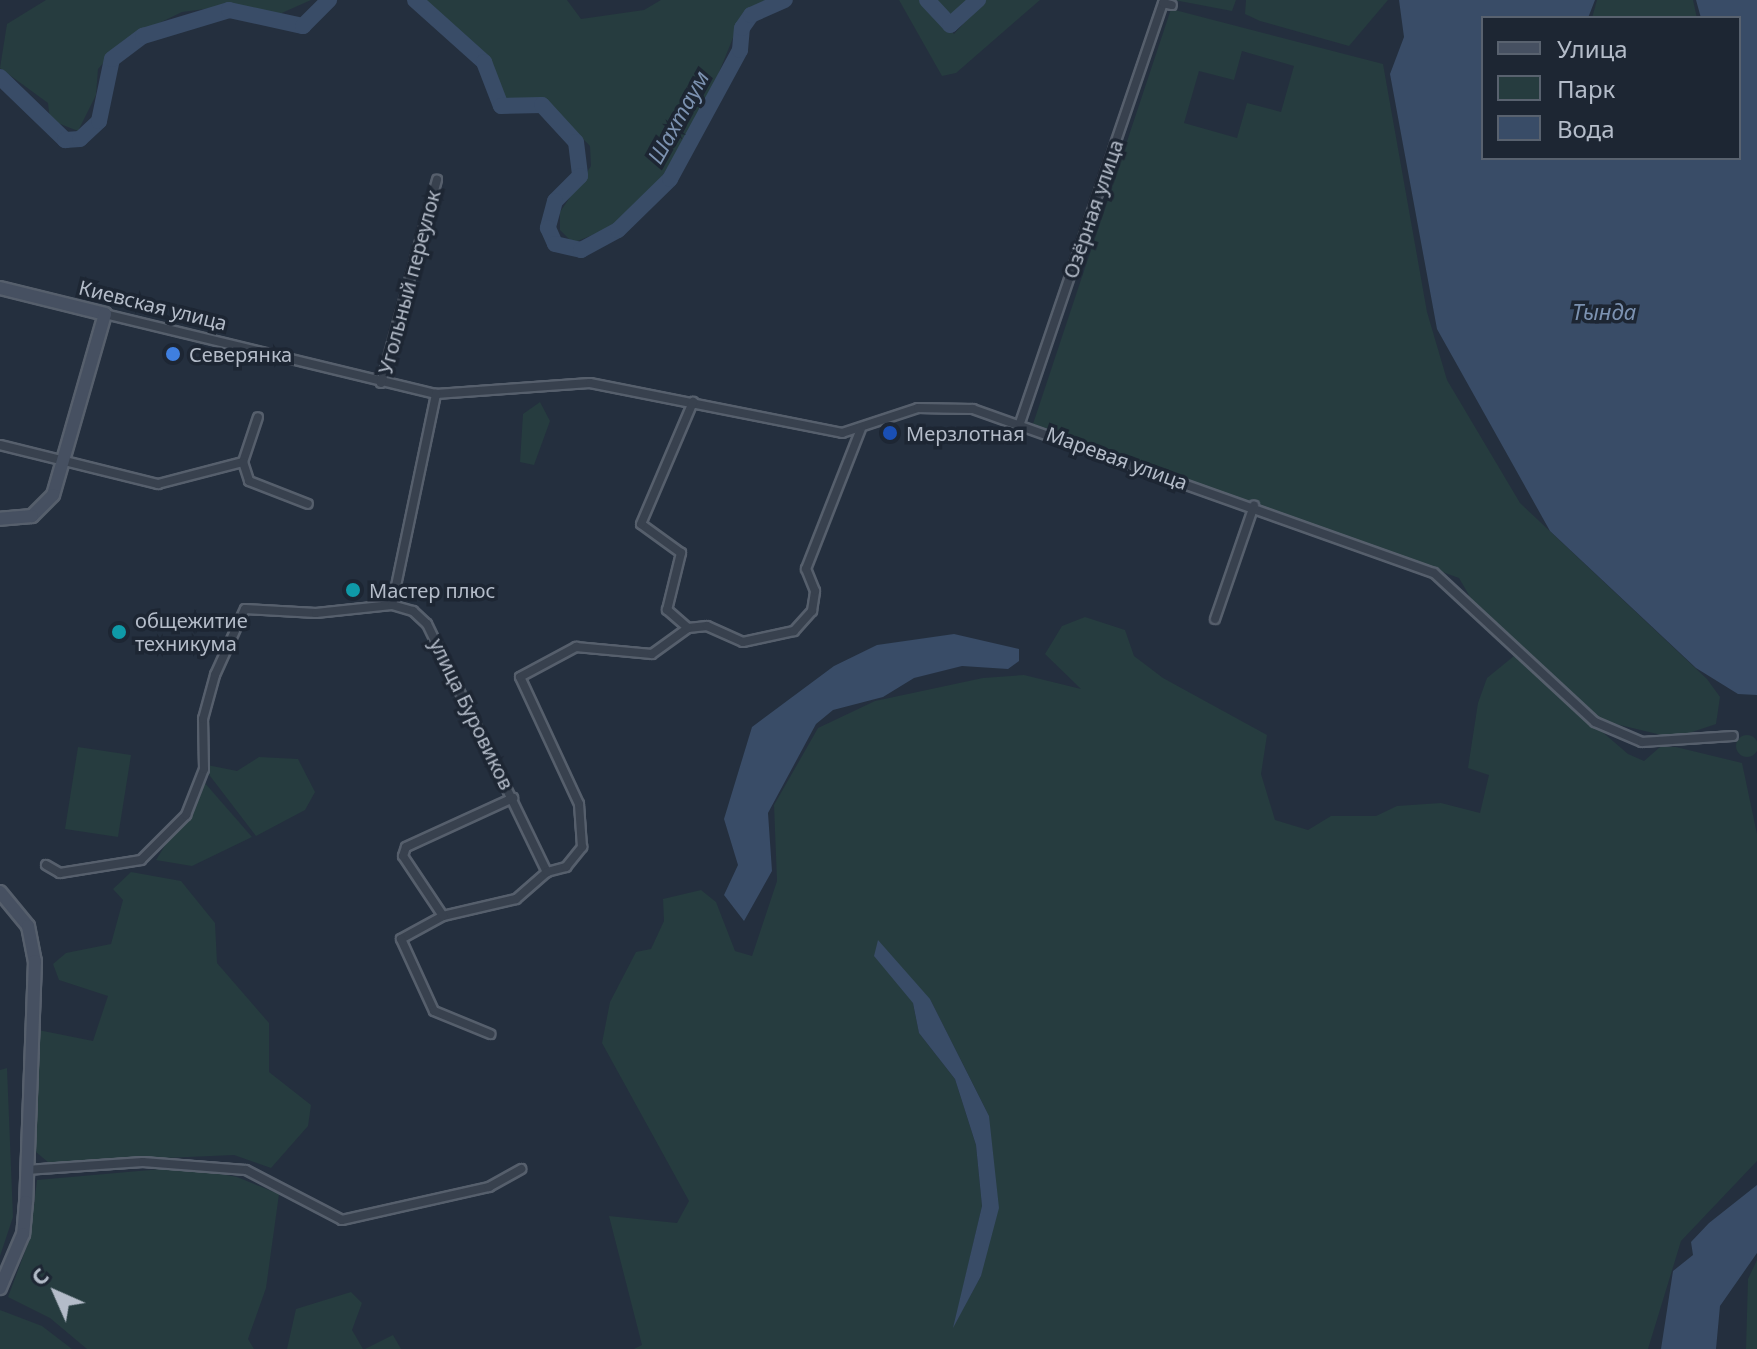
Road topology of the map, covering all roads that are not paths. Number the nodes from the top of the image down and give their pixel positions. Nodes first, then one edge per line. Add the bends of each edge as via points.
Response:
1 (1172, 5) dead end
2 (437, 180) dead end
3 (0, 288) edge
4 (105, 314) junction
5 (381, 383) junction
6 (436, 394) junction
7 (693, 402) junction
8 (258, 417) dead end
9 (1020, 423) junction
10 (861, 429) junction
11 (0, 445) edge
12 (65, 461) junction
13 (243, 462) junction
14 (308, 504) dead end
15 (1254, 506) junction
16 (0, 519) edge
17 (392, 605) junction
18 (1215, 619) dead end
19 (688, 628) junction
20 (1733, 736) dead end
21 (513, 798) junction
22 (46, 865) dead end
23 (547, 872) junction
24 (0, 892) edge
25 (443, 916) junction
26 (490, 1034) dead end
27 (521, 1169) dead end
28 (26, 1170) junction
29 (0, 1288) edge

1 - 9 street, Озёрная улица via 1163,3
2 - 5 street, Угольный переулок
3 - 4 street, Киевская улица
4 - 5 street, Киевская улица
4 - 12 street
5 - 6 street, Киевская улица
6 - 7 street, Маревая улица via 590,383
6 - 17 street
7 - 10 street, Маревая улица via 842,433
7 - 19 street via 641,524 681,553 667,610
8 - 13 street
9 - 10 street, Маревая улица via 973,409 918,408
9 - 15 street, Маревая улица
10 - 19 street via 806,569 815,591 812,611 794,631 743,642 707,626
11 - 12 street
12 - 13 street via 158,484
12 - 16 street via 44,508
13 - 14 street via 249,481
15 - 18 street
15 - 20 street, Маревая улица via 1434,573 1595,722 1642,742
17 - 21 street, улица Буровиков via 427,624
17 - 22 street via 316,613 245,609 215,675 203,719 204,769 186,815 141,860 60,873
19 - 23 street via 652,654 576,647 520,677 579,804 582,847 566,867
21 - 23 street, улица Буровиков
21 - 25 street, улица Буровиков via 406,847 403,856
23 - 25 street via 516,899
24 - 28 street via 20,911 34,951
25 - 26 street via 401,939 434,1011
27 - 28 street via 489,1187 342,1220 233,1168 143,1162
28 - 29 street via 23,1234

